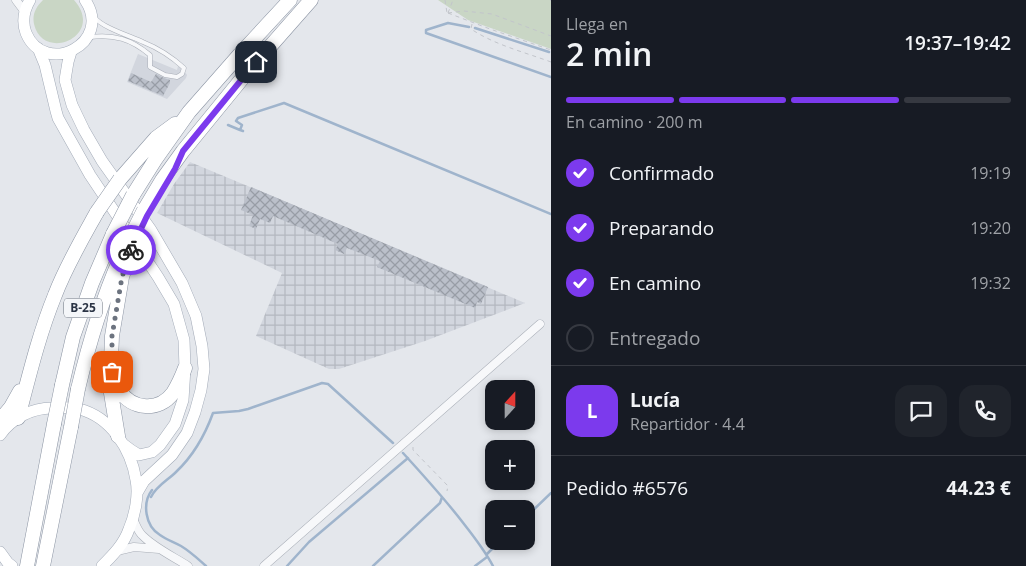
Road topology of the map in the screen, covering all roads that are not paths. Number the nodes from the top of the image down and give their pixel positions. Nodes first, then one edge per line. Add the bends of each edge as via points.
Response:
1 (16, 0) edge
2 (30, 0) edge
3 (86, 0) edge
4 (290, 0) edge
5 (311, 0) edge
6 (25, 12) junction
7 (92, 14) junction
8 (87, 37) junction
9 (38, 48) junction
10 (71, 52) junction
11 (189, 112) junction
12 (129, 247) junction
13 (540, 324) dead end
14 (185, 368) junction
15 (112, 372) junction
16 (30, 375) junction
17 (18, 418) junction
18 (0, 420) edge
19 (0, 436) edge
20 (121, 440) junction
21 (137, 493) junction
22 (133, 519) junction
23 (159, 549) junction
24 (117, 550) junction
25 (0, 552) edge
26 (28, 560) edge
27 (44, 561) edge
28 (12, 566) edge
29 (102, 566) edge
30 (188, 566) edge
31 (264, 566) edge

1 - 6 street
2 - 6 main road
3 - 7 main road
4 - 11 highway, B-25
5 - 12 highway, B-25, bridge via 183,151 162,180
6 - 9 main road via 26,32
7 - 8 main road
7 - 8 lane via 97,21 171,57 184,68 182,74 177,78 150,68 150,55 133,43 110,36
8 - 10 main road
9 - 10 main road via 56,54
9 - 14 main road via 58,118 174,304 184,340
10 - 21 main road via 65,80 72,105 102,161 151,230 182,283 196,316 202,346 204,369 201,390 187,433 172,455 144,481
11 - 16 highway, bridge via 156,138 120,179 98,212 55,294
11 - 26 highway, B-25, bridge via 132,195 92,283 73,337
12 - 15 highway via 112,336
12 - 27 highway, B-25, bridge via 111,280 85,359
13 - 31 street
14 - 15 highway via 173,393 154,406 140,405 126,398
14 - 20 main road via 183,400 175,424 160,445 152,452 139,455
15 - 20 highway via 110,387
16 - 17 highway
16 - 18 highway
17 - 19 main road
17 - 20 main road via 43,408 79,409 97,417
20 - 21 main road via 136,479
21 - 22 main road
22 - 23 street via 143,536
22 - 24 main road
23 - 24 street via 134,547
23 - 30 street
24 - 29 main road
25 - 28 main road

